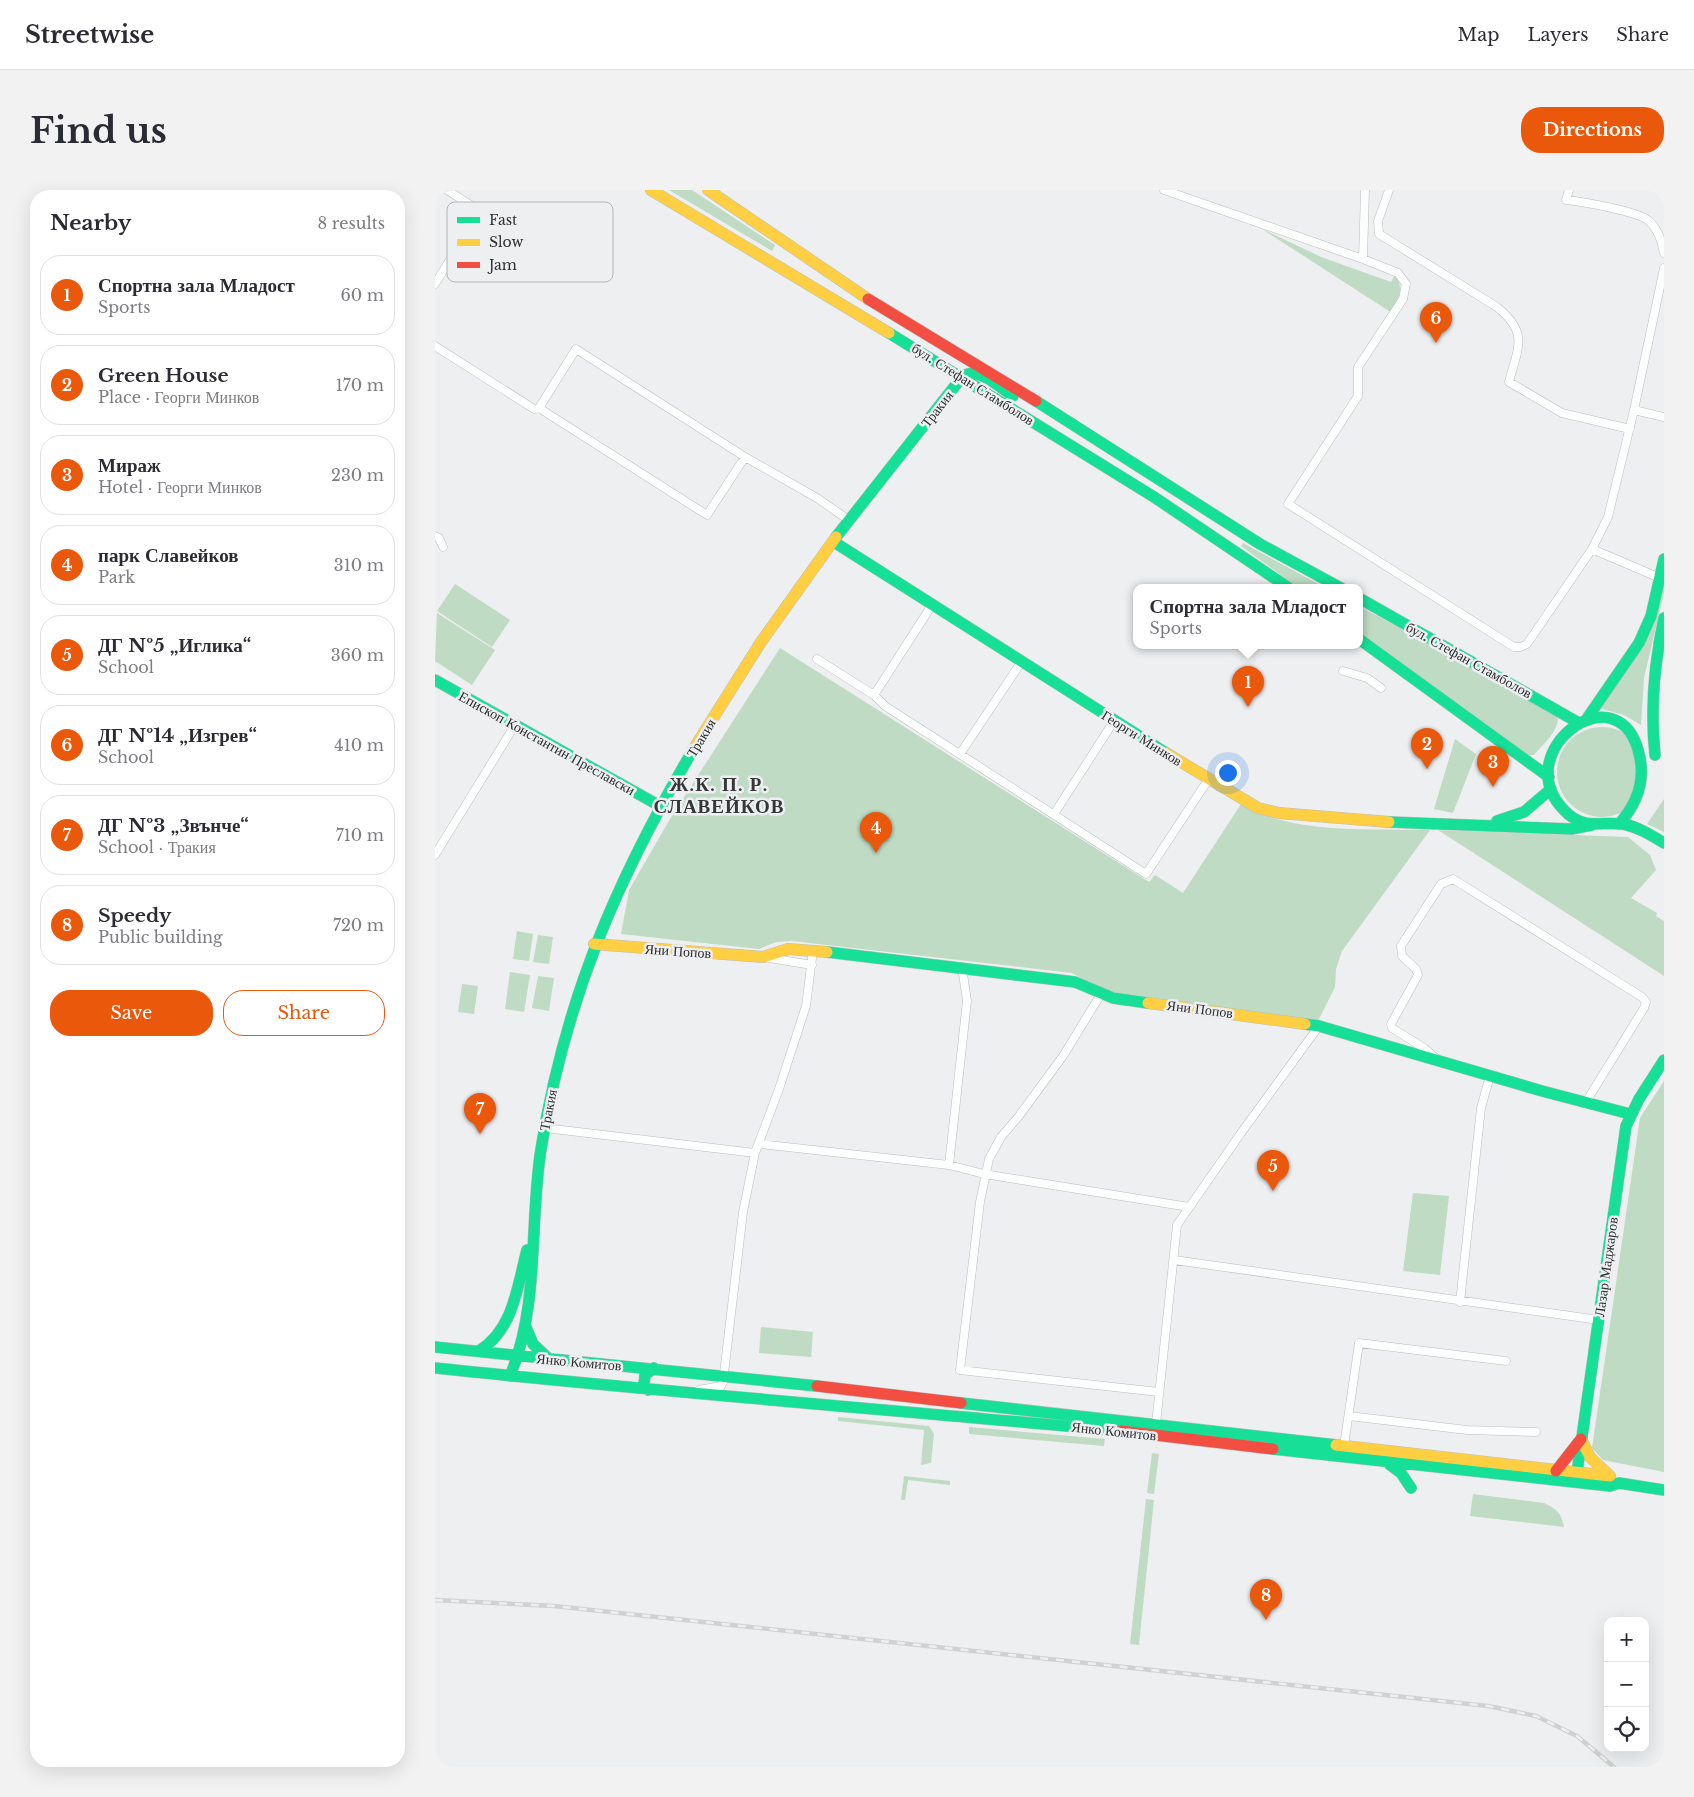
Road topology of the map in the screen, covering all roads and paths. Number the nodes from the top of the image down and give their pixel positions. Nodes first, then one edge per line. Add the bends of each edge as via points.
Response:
1 (447, 190) edge
2 (651, 190) edge
3 (708, 190) edge
4 (1164, 190) edge
5 (1365, 190) edge
6 (1389, 190) edge
7 (1569, 190) edge
8 (466, 202) edge
9 (1664, 253) edge
10 (1363, 259) junction
11 (447, 265) edge
12 (1664, 268) edge
13 (435, 284) edge
14 (435, 346) edge
15 (962, 377) junction
16 (539, 408) junction
17 (1634, 410) junction
18 (1664, 417) edge
19 (1069, 422) junction
20 (1629, 429) junction
21 (745, 457) junction
22 (850, 520) junction
23 (435, 536) edge
24 (834, 542) junction
25 (443, 547) dead end
26 (1592, 549) junction
27 (1664, 560) edge
28 (1660, 578) junction
29 (1283, 584) edge
30 (1334, 584) edge
31 (1363, 600) edge
32 (932, 605) junction
33 (1664, 618) edge
34 (1662, 634) edge
35 (1363, 642) edge
36 (1664, 653) edge
37 (817, 659) dead end
38 (1022, 661) junction
39 (1654, 661) junction
40 (1343, 671) dead end
41 (435, 680) edge
42 (1381, 688) dead end
43 (874, 695) junction
44 (1114, 720) junction
45 (1583, 721) junction
46 (515, 725) junction
47 (961, 754) junction
48 (1549, 777) junction
49 (1208, 780) junction
50 (1551, 789) junction
51 (1648, 801) dead end
52 (660, 806) junction
53 (1054, 814) junction
54 (1486, 824) junction
55 (1619, 824) junction
56 (1592, 825) junction
57 (1664, 843) edge
58 (435, 855) edge
59 (594, 944) junction
60 (813, 950) junction
61 (763, 957) junction
62 (812, 965) junction
63 (962, 967) junction
64 (1101, 994) junction
65 (1319, 1026) junction
66 (1664, 1060) edge
67 (1441, 1062) junction
68 (1491, 1076) junction
69 (1586, 1102) junction
70 (1630, 1114) junction
71 (545, 1128) junction
72 (760, 1144) junction
73 (755, 1153) junction
74 (949, 1164) junction
75 (985, 1174) junction
76 (1189, 1207) junction
77 (531, 1239) junction
78 (1174, 1260) junction
79 (1460, 1302) junction
80 (510, 1312) junction
81 (1599, 1320) junction
82 (526, 1328) junction
83 (435, 1347) edge
84 (478, 1351) junction
85 (507, 1354) junction
86 (519, 1356) junction
87 (549, 1359) junction
88 (1507, 1361) dead end
89 (435, 1368) edge
90 (655, 1368) junction
91 (510, 1376) junction
92 (724, 1376) junction
93 (648, 1390) junction
94 (1159, 1392) junction
95 (692, 1393) junction
96 (1349, 1416) junction
97 (1156, 1424) junction
98 (1536, 1432) dead end
99 (1581, 1439) junction
100 (1344, 1446) junction
101 (1414, 1461) junction
102 (1388, 1463) junction
103 (1556, 1471) junction
104 (1610, 1476) junction
105 (1576, 1479) junction
106 (1619, 1483) junction
107 (1411, 1488) dead end
108 (1664, 1490) edge

1 - 8 street
2 - 15 main road, бул. Стефан Стамболов
3 - 19 main road, бул. Стефан Стамболов via 851,288
4 - 10 street
5 - 10 street
6 - 20 street via 1378,222 1379,234 1497,307 1509,316 1519,331 1519,344 1509,382 1562,413
7 - 9 street via 1567,200 1602,205 1649,220 1657,231
10 - 26 street via 1399,273 1406,290 1358,367 1358,396 1288,504 1514,647 1527,644
11 - 13 street
12 - 17 street
14 - 16 street via 534,409
15 - 19 main road via 975,372 1029,406
15 - 22 main road, Тракия
15 - 29 main road, бул. Стефан Стамболов via 1236,550
16 - 21 street via 707,515
16 - 21 street via 576,349
17 - 18 street
17 - 20 street
19 - 30 main road, бул. Стефан Стамболов via 1261,544
20 - 26 street via 1608,517
21 - 22 street
22 - 24 main road, Тракия
23 - 25 street
24 - 32 main road, Георги Минков
24 - 52 main road, Тракия via 755,650
26 - 28 street
27 - 28 main road
28 - 45 main road via 1651,616 1639,643
31 - 45 main road, бул. Стефан Стамболов
32 - 38 main road, Георги Минков
32 - 43 street
33 - 34 main road
34 - 39 main road
35 - 48 main road
36 - 39 street
37 - 43 street
38 - 44 main road, Георги Минков
38 - 47 street
39 - 45 main road via 1651,725 1656,760 1642,734 1622,720 1598,717
40 - 42 street via 1367,678
41 - 46 main road, Епископ Константин Преславски
43 - 47 street via 885,706
44 - 49 main road, Георги Минков
44 - 53 street
45 - 48 main road via 1563,735 1553,751
46 - 52 main road, Епископ Константин Преславски
46 - 58 street
47 - 53 street
48 - 50 main road
49 - 53 street via 1147,874
49 - 54 main road, Георги Минков via 1258,808 1279,813 1393,822
50 - 54 main road, Георги Минков via 1524,812
50 - 56 main road via 1571,816
51 - 55 main road via 1637,814
52 - 59 main road, Тракия via 621,878
54 - 56 main road, Георги Минков via 1571,829
55 - 56 main road, Георги Минков
55 - 57 main road
59 - 61 main road, Яни Попов
59 - 71 main road, Тракия via 571,1014
60 - 61 main road, Яни Попов via 788,950
60 - 62 street
60 - 63 main road, Яни Попов
61 - 62 street, Яни Попов
62 - 72 street via 806,1006
63 - 64 main road, Яни Попов via 1075,982
63 - 74 street via 967,1001
64 - 65 main road, Яни Попов
64 - 75 street via 1063,1056 1001,1136
65 - 67 main road, Яни Попов
65 - 76 street
66 - 70 main road, Лазар Маджаров
67 - 68 main road, Яни Попов
67 - 69 street via 1392,1028 1391,1024 1418,975 1417,968 1402,956 1401,946 1441,884 1453,880 1643,997 1646,1002
68 - 69 main road, Яни Попов
68 - 79 street via 1481,1108
69 - 70 main road, Яни Попов
70 - 81 main road, Лазар Маджаров
71 - 73 street
71 - 77 main road, Тракия via 539,1155
72 - 73 street
72 - 74 street
73 - 92 street via 743,1212
74 - 75 street
75 - 76 street
75 - 94 street via 960,1370
76 - 78 street via 1177,1226
77 - 80 main road, Тракия
77 - 82 main road, Тракия
78 - 79 street
78 - 94 street
79 - 81 street
80 - 84 main road via 500,1336 490,1346
80 - 85 main road
81 - 99 main road, Лазар Маджаров
82 - 86 main road, Тракия
82 - 87 main road via 533,1344
83 - 84 main road, Янко Комитов
84 - 85 main road, Янко Комитов
85 - 86 main road, Янко Комитов
85 - 91 main road
86 - 87 main road, Янко Комитов
86 - 91 main road, Тракия
87 - 90 main road, Янко Комитов
88 - 96 street via 1359,1343
89 - 91 main road, Янко Комитов
90 - 92 main road, Янко Комитов
90 - 93 main road via 645,1375 644,1384
91 - 93 main road, Янко Комитов
92 - 95 street, Янко Комитов via 721,1386
92 - 97 main road, Янко Комитов
93 - 95 main road, Янко Комитов
94 - 97 street
95 - 102 main road, Янко Комитов via 1125,1431
96 - 98 street via 1467,1430
96 - 100 street
97 - 100 main road, Янко Комитов
99 - 103 main road
99 - 104 main road via 1590,1457
99 - 105 main road, Лазар Маджаров
100 - 101 main road, Янко Комитов
101 - 102 main road, Янко Комитов
101 - 103 main road, Янко Комитов
101 - 105 main road, Янко Комитов via 1534,1479
102 - 107 main road via 1401,1473
103 - 105 main road, Янко Комитов
104 - 105 main road
104 - 106 main road
105 - 106 main road via 1610,1486
106 - 108 main road

